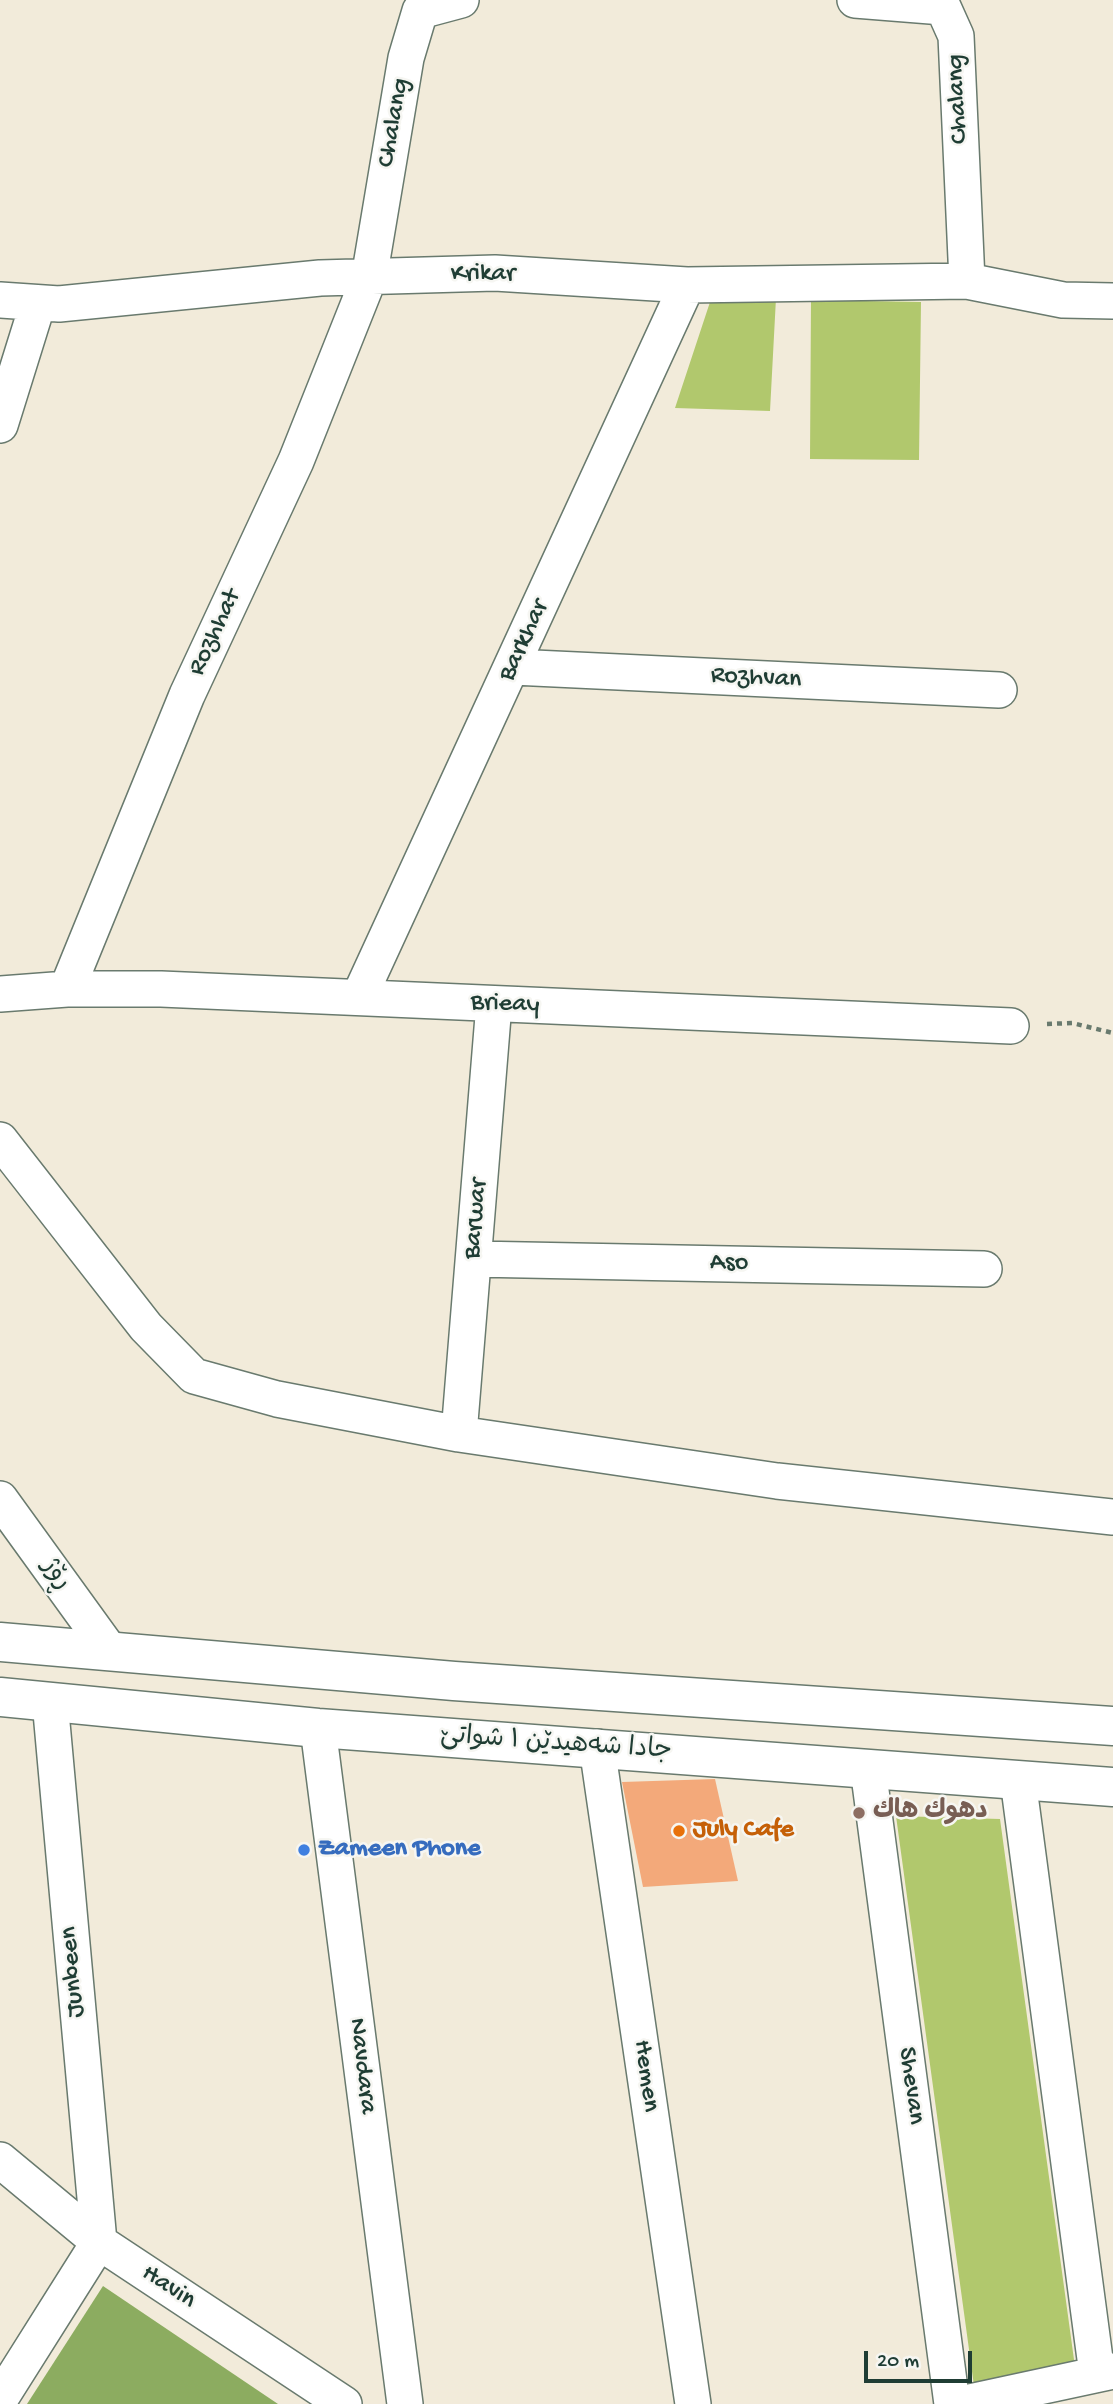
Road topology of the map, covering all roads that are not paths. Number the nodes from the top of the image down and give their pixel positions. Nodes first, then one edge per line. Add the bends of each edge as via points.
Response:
1 (461, 0) edge
2 (855, 0) edge
3 (369, 278) junction
4 (967, 281) junction
5 (687, 285) junction
6 (0, 300) edge
7 (1113, 301) edge
8 (38, 303) junction
9 (0, 425) edge
10 (513, 667) junction
11 (999, 690) dead end
12 (67, 989) junction
13 (0, 994) edge
14 (360, 995) junction
15 (494, 1004) junction
16 (1011, 1026) road end
17 (0, 1140) edge
18 (474, 1259) junction
19 (984, 1269) dead end
20 (459, 1434) junction
21 (0, 1499) edge
22 (1113, 1517) edge
23 (0, 1642) edge
24 (110, 1651) junction
25 (0, 1697) edge
26 (50, 1701) junction
27 (1113, 1726) edge
28 (318, 1728) junction
29 (597, 1748) junction
30 (868, 1768) junction
31 (1018, 1780) junction
32 (1113, 1787) edge
33 (0, 2160) edge
34 (99, 2242) junction
35 (1105, 2373) edge
36 (0, 2399) edge
37 (344, 2404) edge
38 (405, 2404) edge
39 (693, 2404) edge
40 (952, 2404) edge
41 (960, 2404) edge

1 - 3 street, Chalang via 420,10 406,58
2 - 4 street, Chalang via 943,7 956,36
3 - 5 street, Krikar via 495,273
3 - 8 street, Krikar via 320,278
3 - 12 street, Rozhhat via 296,461 187,695
4 - 5 street, Krikar
4 - 7 street, Krikar via 1063,300
5 - 10 street, Barkhar
6 - 8 street, Krikar
8 - 9 street
10 - 11 street, Rozhvan
10 - 14 street, Barkhar
12 - 13 street, Brieay
12 - 14 street, Brieay
14 - 15 street, Brieay
15 - 16 street, Brieay
15 - 18 street, Barwar
17 - 20 street via 146,1327 194,1376 277,1399
18 - 19 street, Aso
18 - 20 street, Barwar
20 - 22 street via 777,1481
21 - 24 street, ڕۆژ
23 - 24 main road
24 - 27 main road via 468,1682
25 - 26 main road, جادا شەهیدێن ١ شواتێ
26 - 28 main road, جادا شەهیدێن ١ شواتێ
26 - 34 street, Junbeen
28 - 29 main road, جادا شەهیدێن ١ شواتێ
28 - 38 street, Navdara
29 - 30 main road, جادا شەهیدێن ١ شواتێ
29 - 39 street, Hemen
30 - 31 main road, جادا شەهیدێن ١ شواتێ
30 - 40 street, Shevan
31 - 32 main road, جادا شەهیدێن ١ شواتێ
31 - 35 street
33 - 34 street, Havin
34 - 36 street
34 - 37 street, Havin
35 - 41 street

